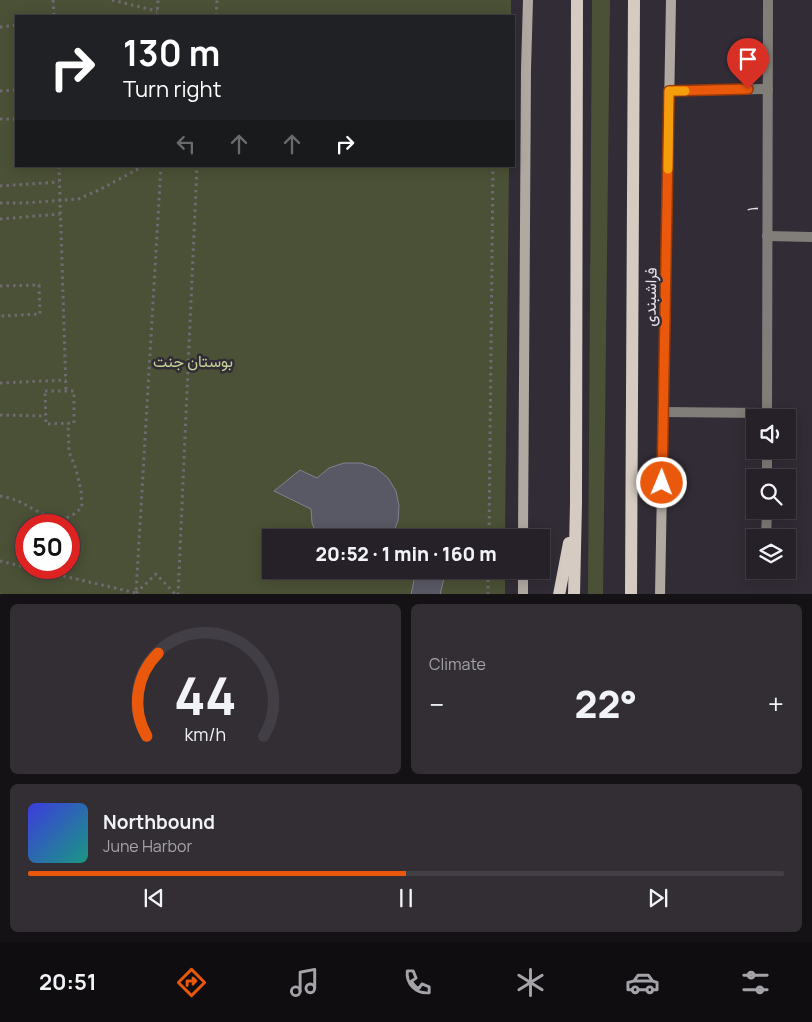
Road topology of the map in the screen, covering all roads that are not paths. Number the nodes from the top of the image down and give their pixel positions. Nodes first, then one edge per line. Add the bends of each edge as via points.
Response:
1 (528, 0) edge
2 (577, 0) edge
3 (634, 0) edge
4 (671, 0) edge
5 (768, 0) edge
6 (768, 89) junction
7 (669, 91) junction
8 (767, 236) junction
9 (812, 237) edge
10 (767, 409) edge
11 (664, 412) junction
12 (746, 415) edge
13 (576, 503) junction
14 (523, 529) edge
15 (523, 579) edge
16 (523, 594) edge
17 (559, 594) edge
18 (574, 594) edge
19 (631, 594) edge
20 (660, 594) edge

1 - 14 main road
2 - 13 main road
3 - 19 main road, فراشبندی
4 - 7 main road, فراشبندی
5 - 6 street, ۱
6 - 7 street
6 - 8 street, ۱
7 - 11 main road, فراشبندی
8 - 9 street
8 - 10 street, ۱
11 - 12 street
11 - 20 main road, فراشبندی
13 - 17 main road
13 - 18 main road
15 - 16 main road

